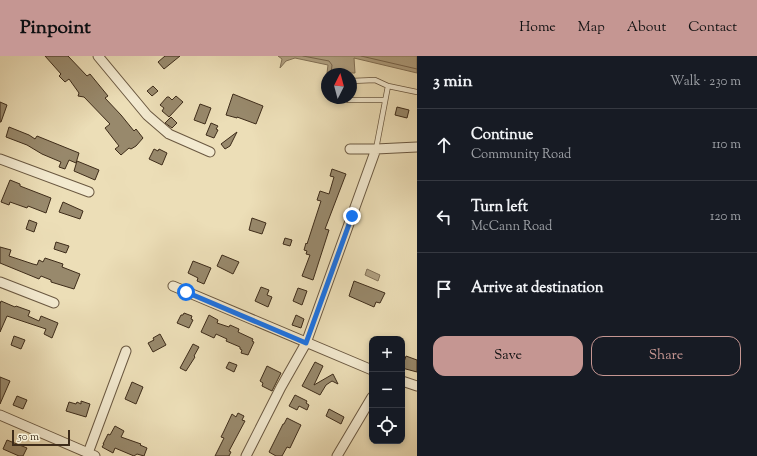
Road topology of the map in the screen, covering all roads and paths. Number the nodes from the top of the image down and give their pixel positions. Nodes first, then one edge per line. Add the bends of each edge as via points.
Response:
1 (98, 56) edge
2 (357, 81) edge
3 (388, 86) junction
4 (417, 92) edge
5 (357, 100) edge
6 (385, 100) junction
7 (417, 147) edge
8 (350, 149) dead end
9 (376, 150) junction
10 (210, 152) dead end
11 (0, 159) edge
12 (89, 192) dead end
13 (0, 282) edge
14 (173, 286) dead end
15 (54, 303) dead end
16 (306, 343) junction
17 (126, 351) dead end
18 (369, 369) edge
19 (405, 382) edge
20 (417, 386) edge
21 (369, 402) edge
22 (0, 415) edge
23 (91, 455) edge
24 (246, 456) edge
25 (337, 456) edge

1 - 10 street via 147,114 169,134
2 - 3 lane via 375,80
3 - 4 lane
3 - 6 lane
5 - 6 lane
6 - 9 lane
7 - 9 street
8 - 9 street
9 - 16 street
11 - 12 street
13 - 15 street
14 - 16 street
16 - 18 street
16 - 24 street
17 - 23 street
19 - 20 street
21 - 25 street
22 - 23 street

